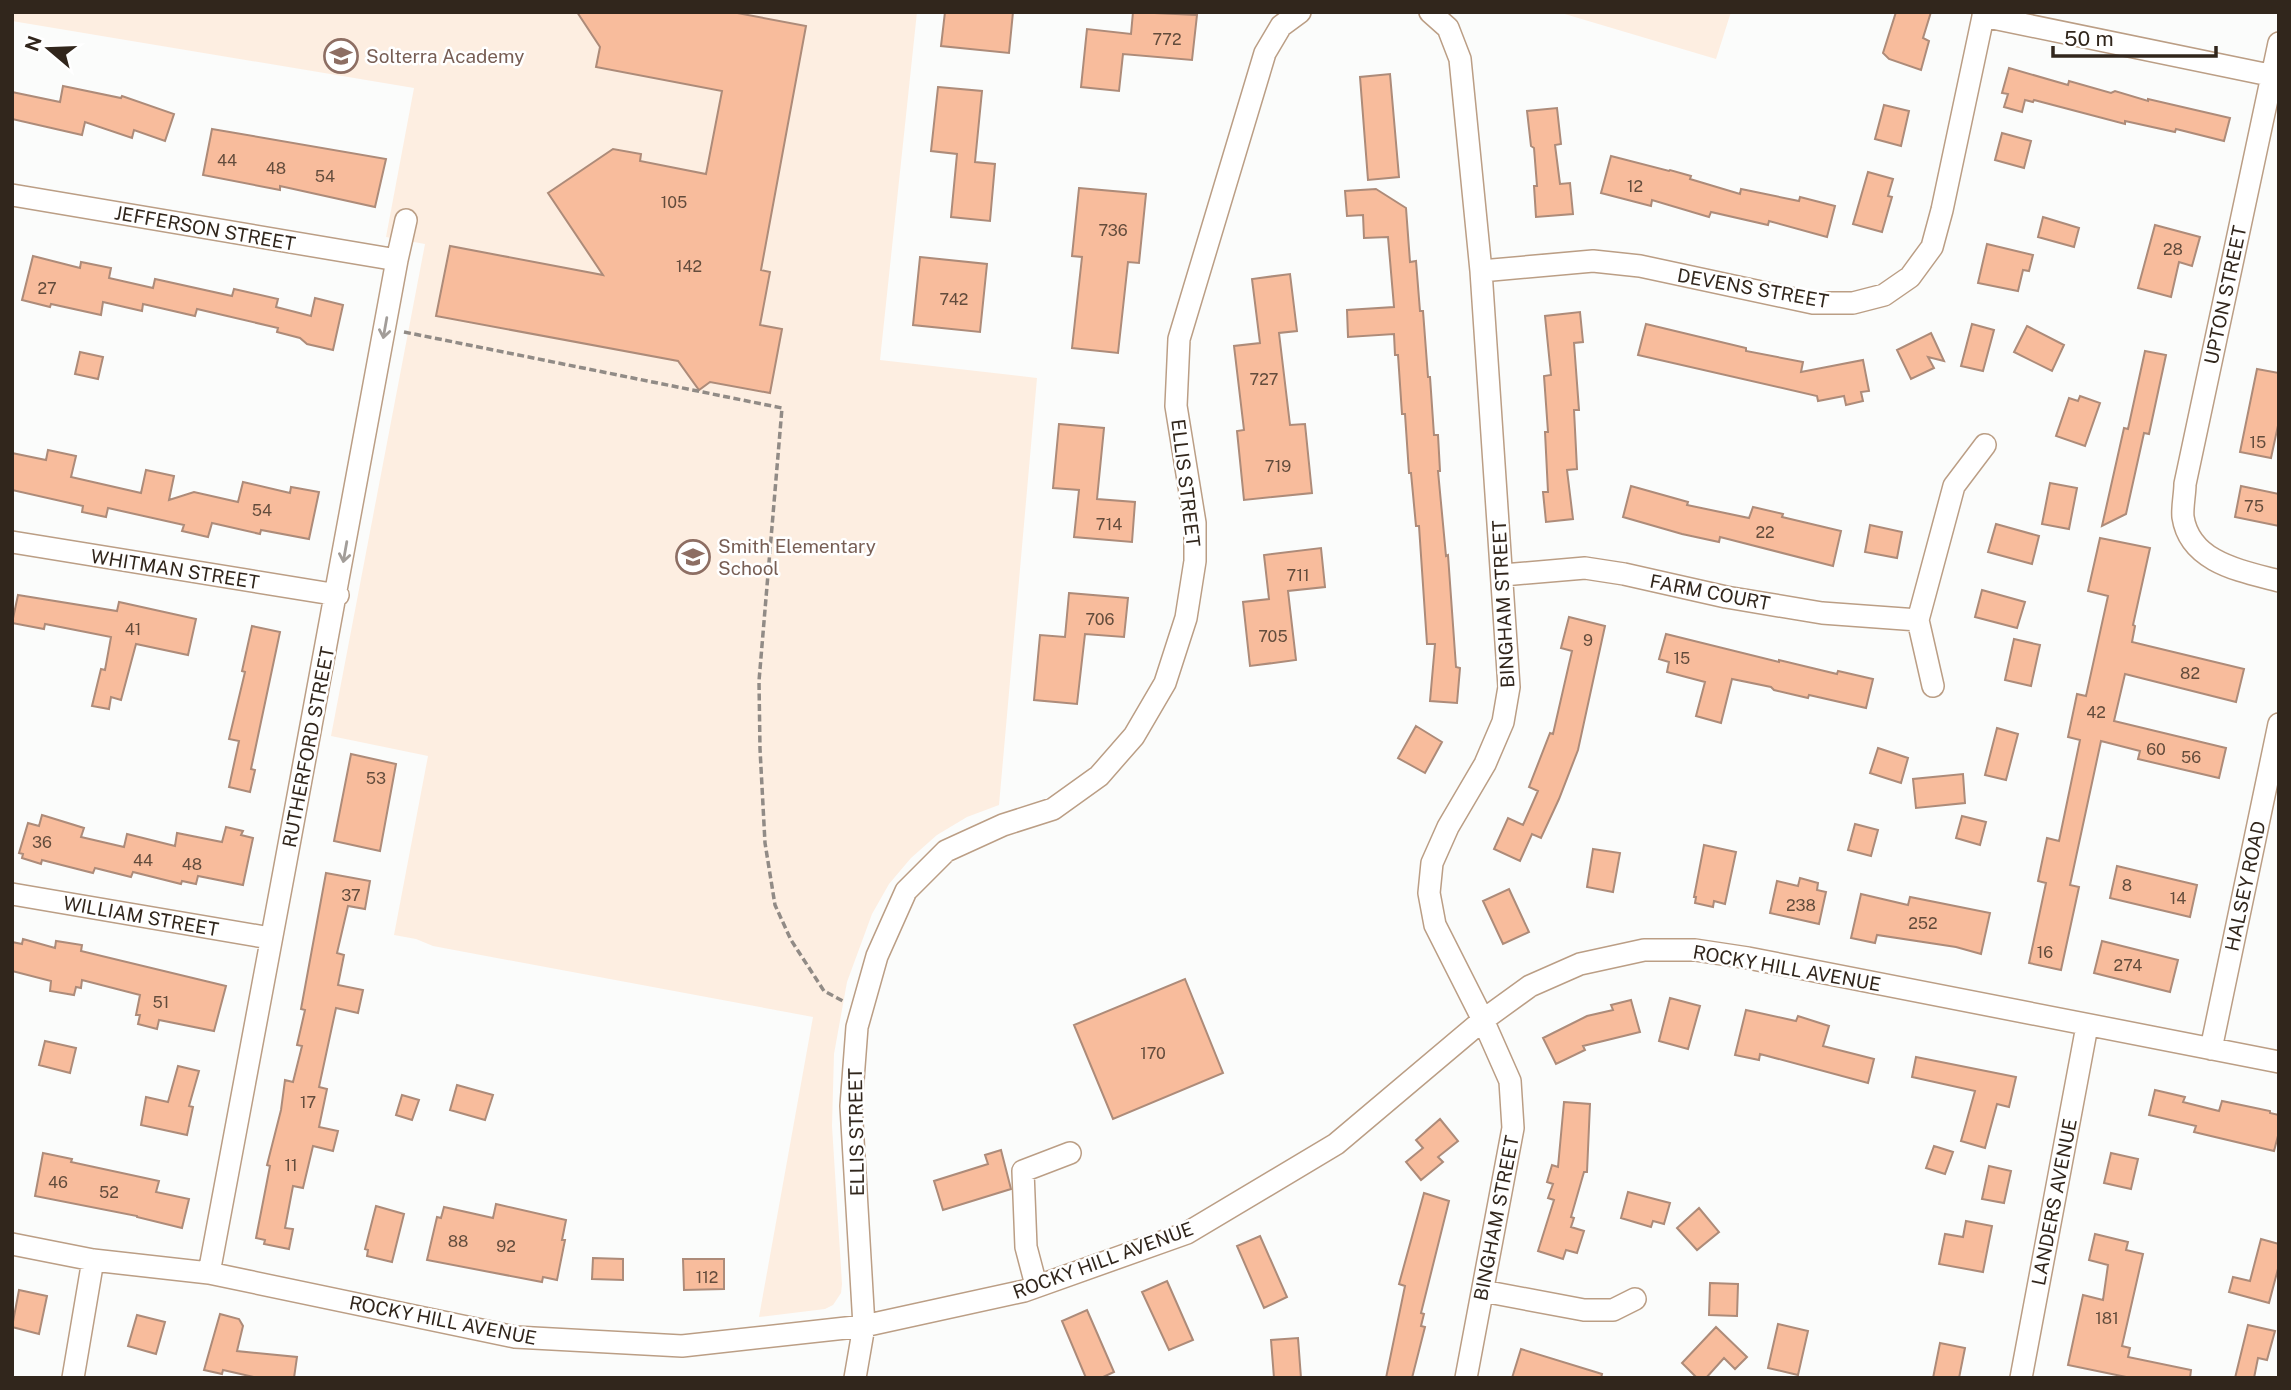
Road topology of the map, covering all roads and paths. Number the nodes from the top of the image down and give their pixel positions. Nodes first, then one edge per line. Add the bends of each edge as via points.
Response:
1 (1300, 12) edge
2 (1430, 12) edge
3 (1984, 14) edge
4 (2279, 43) edge
5 (2276, 76) edge
6 (12, 195) edge
7 (407, 220) dead end
8 (397, 260) junction
9 (1481, 271) junction
10 (402, 332) dead end
11 (1985, 445) dead end
12 (12, 542) edge
13 (1503, 575) junction
14 (2279, 581) edge
15 (338, 595) junction
16 (1918, 620) junction
17 (1933, 686) dead end
18 (2279, 724) edge
19 (2269, 818) edge
20 (12, 894) edge
21 (270, 938) junction
22 (843, 1001) dead end
23 (1483, 1020) junction
24 (2087, 1026) junction
25 (2211, 1049) junction
26 (2279, 1062) edge
27 (1070, 1153) dead end
28 (12, 1244) edge
29 (93, 1259) junction
30 (209, 1273) junction
31 (1036, 1285) junction
32 (1483, 1291) junction
33 (1635, 1299) dead end
34 (864, 1326) junction
35 (73, 1378) edge
36 (855, 1378) edge
37 (1466, 1378) edge
38 (2021, 1378) edge

1 - 34 street, ELLIS STREET via 1281,26 1265,53 1179,339 1176,406 1195,523 1195,561 1186,618 1165,683 1134,736 1099,776 1053,808 946,851 906,891 877,956 857,1027 851,1105
2 - 9 street, BINGHAM STREET via 1448,28 1460,59
3 - 5 street
3 - 9 street, DEVENS STREET via 1932,247 1910,277 1884,295 1853,303 1813,303 1640,266 1593,261
4 - 5 street, UPTON STREET
5 - 14 street, UPTON STREET via 2185,484 2183,518 2196,546 2223,566
6 - 8 street, JEFFERSON STREET
7 - 8 street, RUTHERFORD STREET
8 -> 15 street, RUTHERFORD STREET
9 - 13 street, BINGHAM STREET
10 - 22 path via 782,408 759,681 765,843 775,905 791,940 824,991
11 - 16 street via 1954,486
12 - 15 street, WHITMAN STREET
13 - 16 street, FARM COURT via 1585,568 1822,613
13 - 23 street, BINGHAM STREET via 1509,687 1503,722 1432,863 1429,893 1435,925
15 - 21 street, RUTHERFORD STREET
16 - 17 street
18 - 19 street, HALSEY ROAD
19 - 25 street, HALSEY ROAD
20 - 21 street, WILLIAM STREET
21 - 30 street, RUTHERFORD STREET
23 - 24 street, ROCKY HILL AVENUE via 1530,986 1580,964 1644,950 1695,950
23 - 31 street, ROCKY HILL AVENUE via 1336,1144 1210,1220 1187,1233
23 - 32 street, BINGHAM STREET via 1510,1081 1513,1128
24 - 25 street, ROCKY HILL AVENUE
24 - 38 street, LANDERS AVENUE
25 - 26 street, ROCKY HILL AVENUE
27 - 31 street via 1023,1171 1026,1247
28 - 29 street, ROCKY HILL AVENUE
29 - 30 street, ROCKY HILL AVENUE
29 - 35 street
30 - 34 street, ROCKY HILL AVENUE via 515,1337 682,1346
31 - 34 street, ROCKY HILL AVENUE
32 - 33 street via 1584,1310 1613,1310
32 - 37 street, BINGHAM STREET
34 - 36 street, ELLIS STREET

